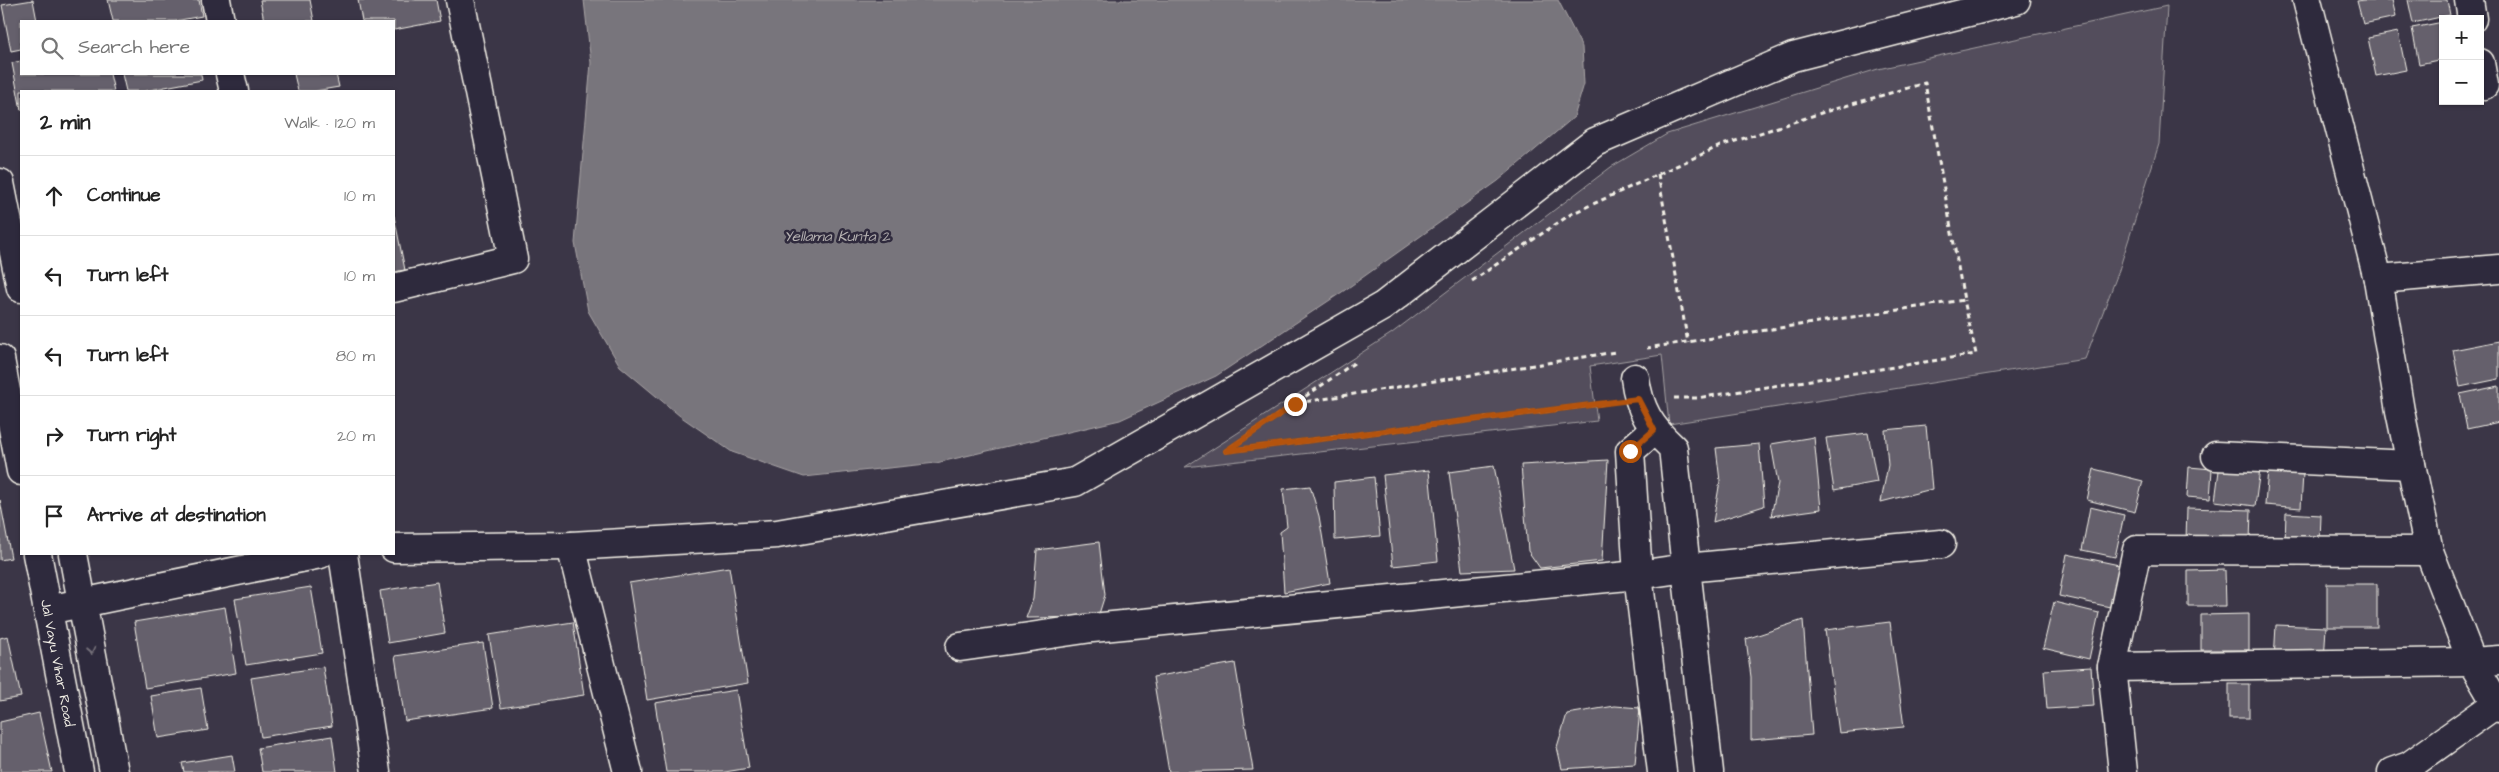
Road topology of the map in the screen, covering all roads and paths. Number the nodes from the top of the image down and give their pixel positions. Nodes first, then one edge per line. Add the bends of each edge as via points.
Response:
1 (216, 0) edge
2 (460, 0) edge
3 (2016, 0) edge
4 (2307, 0) edge
5 (2469, 0) edge
6 (2471, 15) edge
7 (220, 20) edge
8 (230, 75) edge
9 (234, 90) edge
10 (1658, 174) junction
11 (0, 183) edge
12 (2499, 269) edge
13 (2378, 279) junction
14 (20, 283) edge
15 (1465, 286) dead end
16 (395, 288) edge
17 (1964, 300) junction
18 (1616, 352) dead end
19 (1360, 359) dead end
20 (9, 374) edge
21 (1636, 388) junction
22 (1295, 404) junction
23 (1654, 430) junction
24 (2216, 456) dead end
25 (20, 463) edge
26 (2411, 465) junction
27 (1941, 544) dead end
28 (571, 546) junction
29 (395, 548) edge
30 (2429, 551) junction
31 (37, 555) edge
32 (73, 555) edge
33 (315, 555) edge
34 (343, 555) edge
35 (1686, 568) junction
36 (1638, 575) junction
37 (83, 603) junction
38 (48, 610) junction
39 (960, 647) dead end
40 (2499, 660) edge
41 (2472, 662) junction
42 (2112, 668) junction
43 (2498, 706) edge
44 (79, 772) edge
45 (114, 772) edge
46 (376, 772) edge
47 (628, 772) edge
48 (1662, 772) edge
49 (1709, 772) edge
50 (2123, 772) edge
51 (2392, 772) edge

1 - 7 street
2 - 16 street via 513,259
3 - 28 street via 1793,57 1595,142 1383,306 1075,482 777,534
4 - 13 street
5 - 6 street
8 - 9 street
10 - 15 path via 1571,214
10 - 17 path via 1688,343
10 - 17 path via 1720,146 1821,112 1925,83
11 - 14 street
12 - 13 street
13 - 26 street
17 - 21 path via 1976,354 1697,398
18 - 22 path
19 - 22 path
20 - 25 street
21 - 22 path via 1226,451
21 - 23 street
23 - 35 street via 1673,448
23 - 36 street via 1630,451
24 - 26 street
26 - 30 street
27 - 35 street
28 - 29 street
28 - 47 street
30 - 41 street
30 - 42 street via 2137,550
31 - 38 street, Jal Vayu Vihar Road
32 - 37 street
33 - 37 street
34 - 46 street
35 - 36 street
35 - 49 street
36 - 39 street via 1092,628
36 - 48 street
37 - 38 street
37 -> 45 street
38 - 44 street, Jal Vayu Vihar Road
40 - 41 street
41 - 42 street
41 - 43 street
42 - 50 street
43 - 51 street via 2409,766

